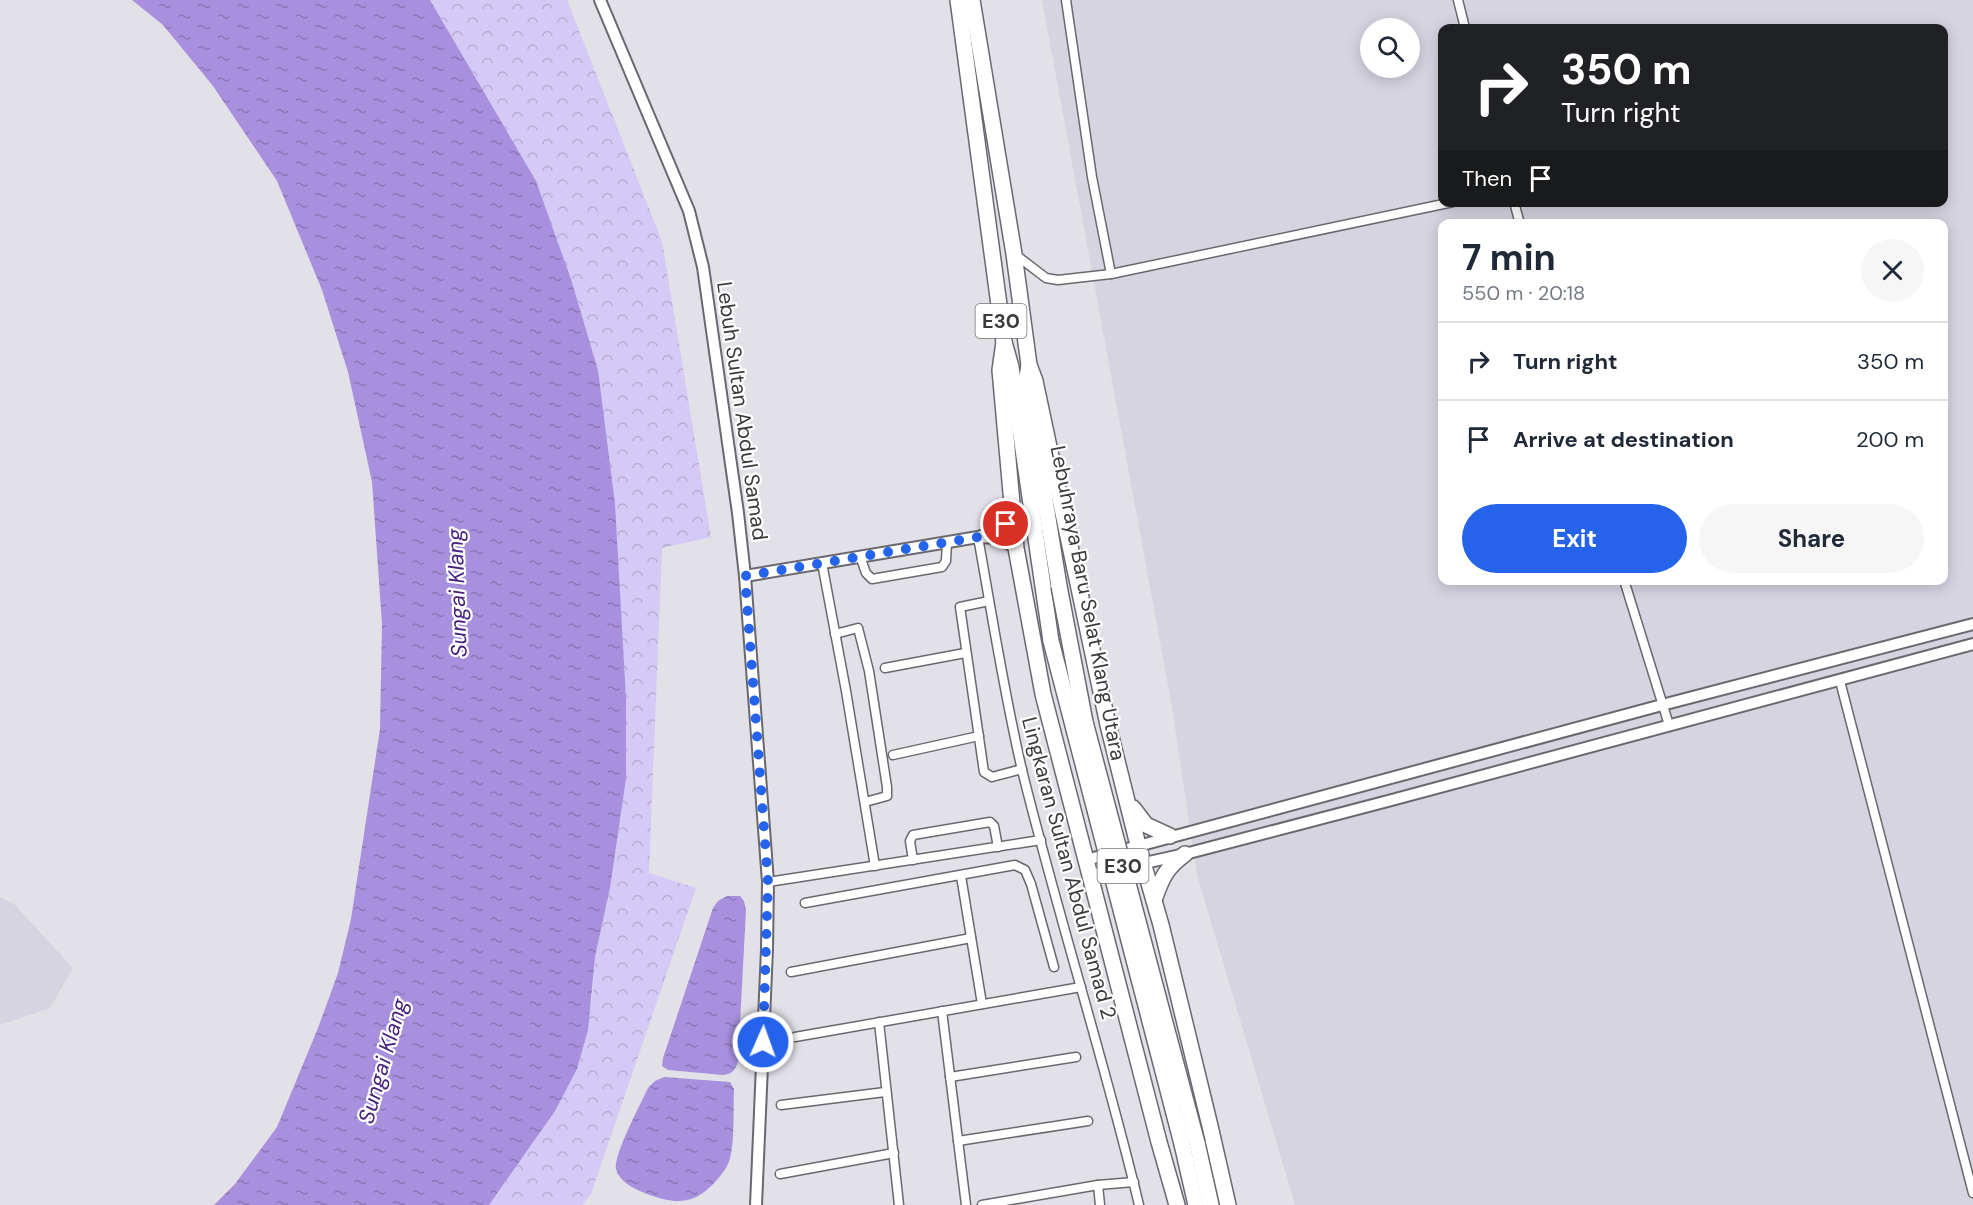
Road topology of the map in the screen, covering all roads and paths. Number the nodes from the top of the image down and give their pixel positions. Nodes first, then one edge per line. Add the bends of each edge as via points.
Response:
1 (600, 0) edge
2 (958, 0) edge
3 (972, 0) edge
4 (1066, 0) edge
5 (1458, 0) edge
6 (1464, 24) edge
7 (1438, 205) edge
8 (1014, 254) junction
9 (1111, 274) junction
10 (1004, 342) junction
11 (1029, 365) junction
12 (1014, 518) junction
13 (978, 537) junction
14 (947, 542) junction
15 (1016, 548) junction
16 (860, 556) junction
17 (822, 563) junction
18 (745, 576) junction
19 (1626, 585) edge
20 (989, 601) junction
21 (1973, 624) edge
22 (836, 634) junction
23 (1973, 645) edge
24 (965, 652) junction
25 (885, 668) dead end
26 (1840, 681) junction
27 (1662, 705) junction
28 (1669, 725) junction
29 (979, 736) junction
30 (1488, 753) junction
31 (893, 755) dead end
32 (1022, 769) junction
33 (1493, 773) junction
34 (1128, 801) junction
35 (865, 802) junction
36 (1170, 836) junction
37 (1041, 840) junction
38 (1138, 845) junction
39 (998, 847) junction
40 (1185, 854) junction
41 (913, 860) junction
42 (1086, 860) junction
43 (1144, 864) junction
44 (875, 866) junction
45 (1090, 875) junction
46 (961, 876) junction
47 (768, 882) junction
48 (1154, 900) junction
49 (805, 903) dead end
50 (971, 939) junction
51 (1054, 967) dead end
52 (791, 972) dead end
53 (1081, 987) junction
54 (982, 1004) junction
55 (942, 1011) junction
56 (879, 1022) junction
57 (795, 1037) dead end
58 (1076, 1057) dead end
59 (950, 1077) junction
60 (885, 1092) junction
61 (781, 1105) dead end
62 (1088, 1121) dead end
63 (958, 1141) junction
64 (1190, 1144) junction
65 (894, 1153) junction
66 (780, 1174) dead end
67 (1134, 1182) junction
68 (1098, 1185) junction
69 (1973, 1193) edge
70 (1029, 1201) edge
71 (756, 1205) edge
72 (899, 1205) edge
73 (966, 1205) edge
74 (982, 1205) edge
75 (1100, 1205) edge
76 (1139, 1205) edge
77 (1177, 1205) edge
78 (1196, 1205) edge
79 (1211, 1205) edge
80 (1228, 1205) edge

1 - 18 street, Lebuh Sultan Abdul Samad via 688,211 703,267
2 - 10 highway, Lebuhraya Baru Selat Klang Utara / E30
3 - 8 highway, Lebuhraya Baru Selat Klang Utara / E30
4 - 9 street via 1092,177
5 - 6 street
7 - 9 street
8 - 9 street via 1046,278
8 - 11 highway, Lebuhraya Baru Selat Klang Utara / E30
10 - 12 highway via 1000,370
10 - 64 highway, Lebuhraya Baru Selat Klang Utara / E30, bridge via 1011,367 1051,640
11 - 34 highway
11 - 64 highway, Lebuhraya Baru Selat Klang Utara / E30, bridge via 1026,383 1085,722
12 - 13 street
12 - 15 highway
13 - 14 street
13 - 15 street via 999,538
13 - 20 street, Lingkaran Sultan Abdul Samad 2
14 - 16 street
14 - 16 street via 942,567 872,579
15 - 42 highway via 1043,694
16 - 17 street
17 - 18 street
17 - 22 street
18 - 47 street, Lebuh Sultan Abdul Samad
19 - 27 street
20 - 24 street via 960,607
20 - 32 street, Lingkaran Sultan Abdul Samad 2
21 - 27 street
22 - 35 street
22 - 35 street via 858,628 869,672 887,796
23 - 26 street
24 - 25 street
24 - 29 street
26 - 28 street
26 - 69 street
27 - 28 street
27 - 30 street
28 - 33 street
29 - 31 street
29 - 32 street via 984,771 992,777
30 - 33 street
30 - 36 street
32 - 37 street, Lingkaran Sultan Abdul Samad 2
33 - 40 street
34 - 36 highway via 1146,825
34 - 38 highway
35 - 44 street
36 - 38 street
37 - 39 street
37 - 53 street, Lingkaran Sultan Abdul Samad 2
38 - 42 street
38 - 43 highway
39 - 41 street
39 - 41 street via 990,822 913,835
40 - 43 street
40 - 48 highway via 1164,873
41 - 44 street
42 - 45 highway
43 - 45 street
43 - 48 highway
44 - 47 street
45 - 77 highway
46 - 49 street
46 - 50 street
46 - 51 street via 1015,865 1025,870
47 - 71 street, Lebuh Sultan Abdul Samad
48 - 80 highway
50 - 52 street
50 - 54 street
53 - 54 street
53 - 67 street, Lingkaran Sultan Abdul Samad 2
54 - 55 street
55 - 56 street
55 - 59 street
56 - 57 street
56 - 60 street
58 - 59 street
59 - 63 street
60 - 61 street
60 - 65 street
62 - 63 street
63 - 73 street
64 - 78 highway, Lebuhraya Baru Selat Klang Utara / E30
64 - 79 highway, Lebuhraya Baru Selat Klang Utara / E30
65 - 66 street
65 - 72 street
67 - 68 street
67 - 76 street, Lingkaran Sultan Abdul Samad 2
68 - 70 street
68 - 75 street
70 - 74 street

